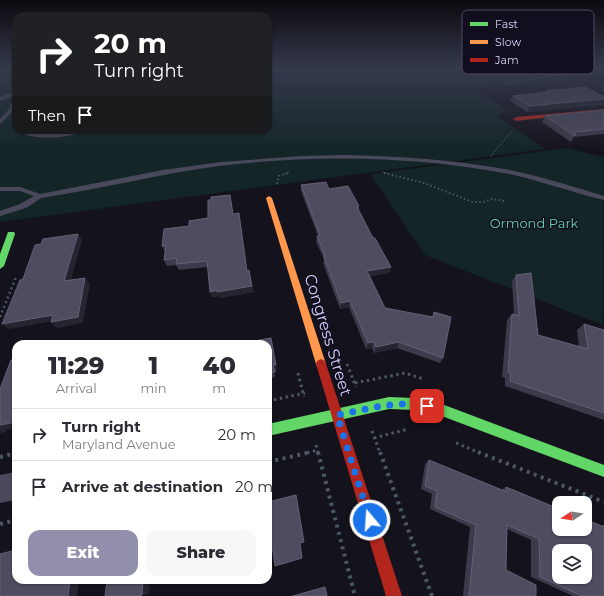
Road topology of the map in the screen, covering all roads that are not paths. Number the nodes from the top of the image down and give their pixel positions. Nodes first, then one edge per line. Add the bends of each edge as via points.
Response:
1 (0, 103) edge
2 (12, 105) edge
3 (12, 109) edge
4 (604, 110) edge
5 (516, 120) dead end
6 (0, 122) edge
7 (28, 134) edge
8 (50, 134) edge
9 (0, 189) edge
10 (39, 196) junction
11 (269, 198) dead end
12 (604, 198) edge
13 (0, 214) edge
14 (11, 234) dead end
15 (0, 266) edge
16 (337, 415) junction
17 (272, 429) edge
18 (604, 471) edge
19 (12, 487) edge
20 (0, 489) edge
21 (394, 596) edge

1 - 2 lane
3 - 6 lane
4 - 5 street
7 - 8 lane
9 - 10 lane via 20,188
10 - 12 lane via 180,169 281,158 333,156 436,161 503,171
10 - 13 lane via 23,206
11 - 16 street, Congress Street
14 - 15 street
16 - 17 street
16 - 18 street via 389,403 439,409
16 - 21 street, Congress Street
19 - 20 street

